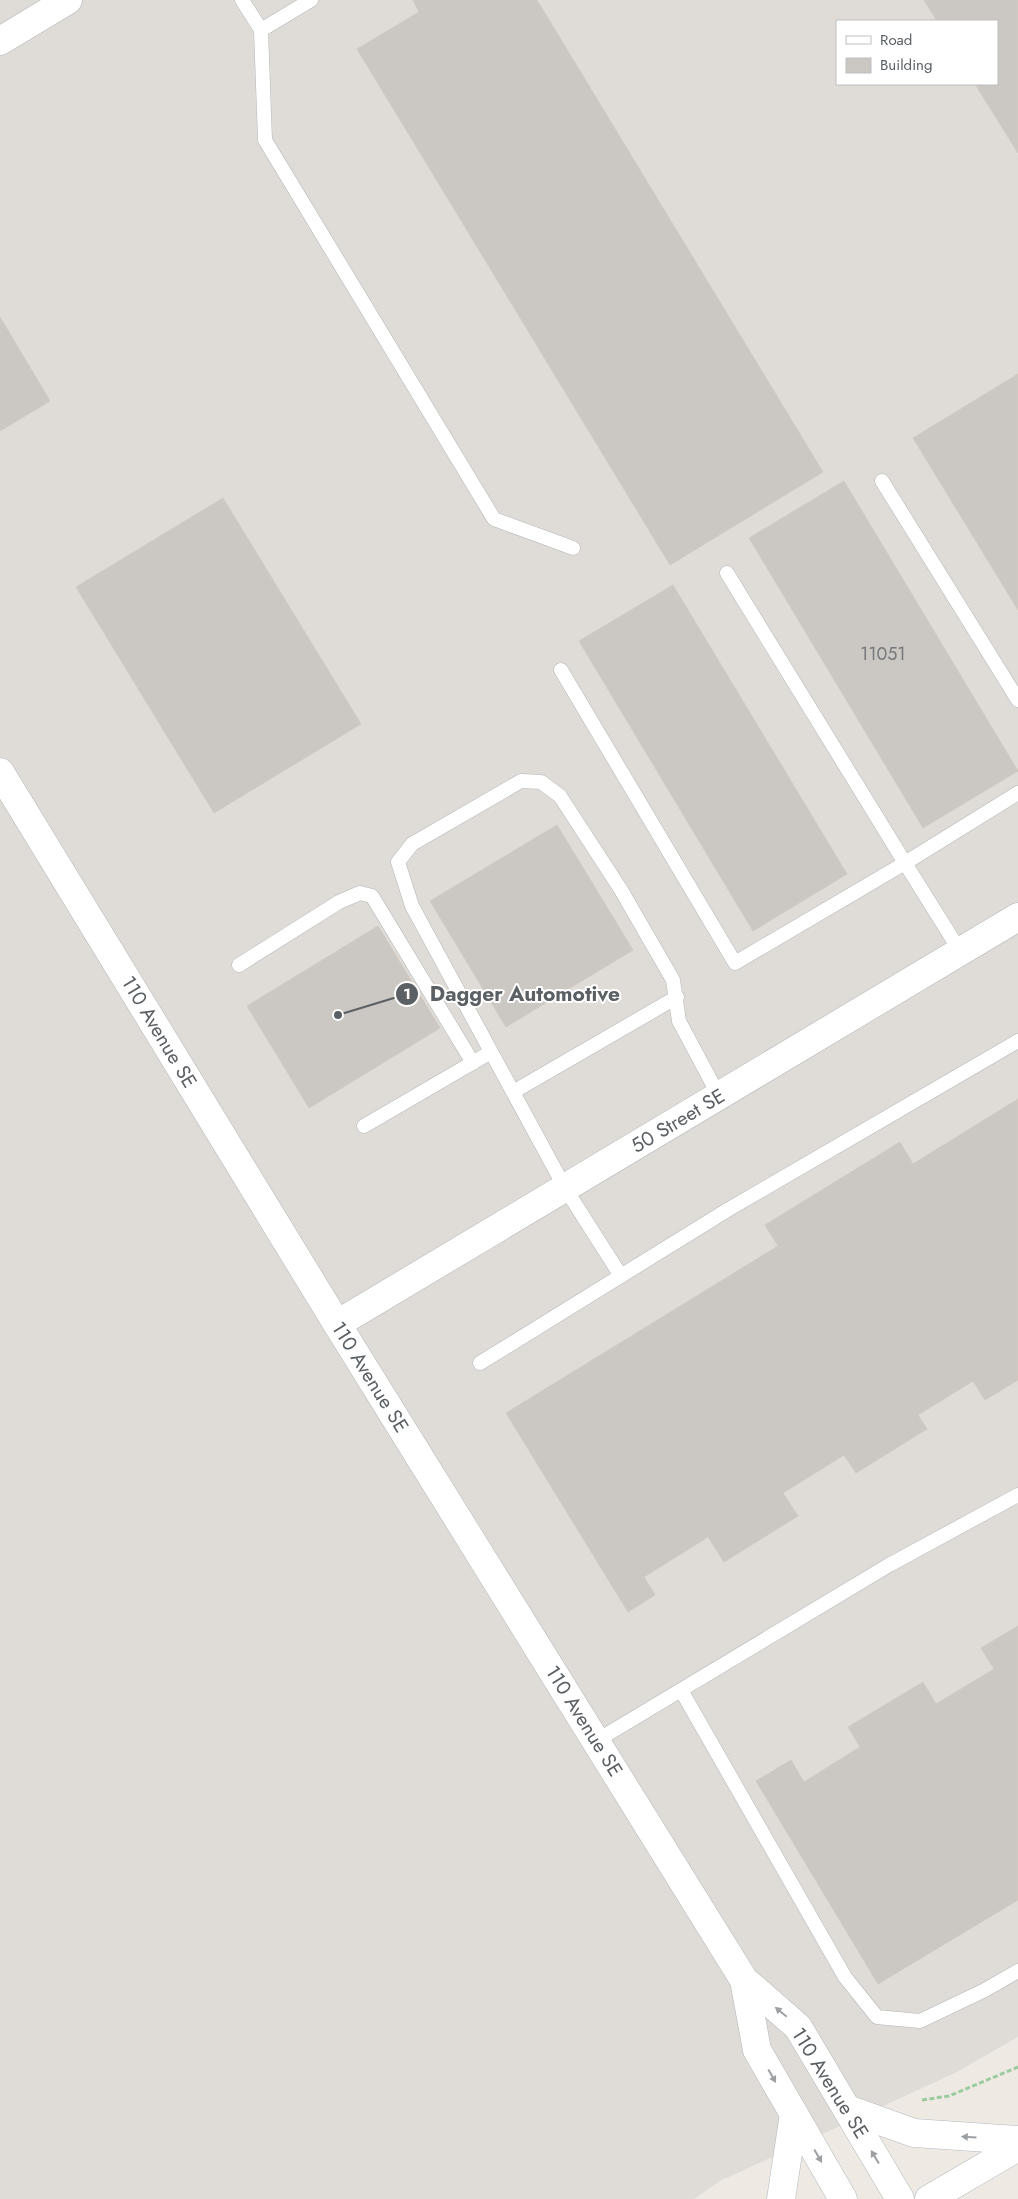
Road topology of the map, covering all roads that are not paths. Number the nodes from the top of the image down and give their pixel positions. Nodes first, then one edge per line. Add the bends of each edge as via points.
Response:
1 (68, 0) edge
2 (242, 0) edge
3 (311, 0) edge
4 (261, 30) junction
5 (0, 41) edge
6 (882, 481) dead end
7 (572, 548) dead end
8 (727, 572) dead end
9 (561, 670) dead end
10 (1018, 700) edge
11 (0, 772) edge
12 (1018, 793) edge
13 (905, 863) junction
14 (1018, 917) edge
15 (960, 951) junction
16 (239, 965) dead end
17 (677, 997) junction
18 (1018, 1041) edge
19 (492, 1052) junction
20 (473, 1063) junction
21 (513, 1092) junction
22 (719, 1096) junction
23 (364, 1126) dead end
24 (565, 1188) junction
25 (620, 1276) junction
26 (337, 1324) junction
27 (480, 1363) dead end
28 (1018, 1495) edge
29 (681, 1690) junction
30 (596, 1741) junction
31 (1018, 1971) edge
32 (744, 1980) junction
33 (847, 2109) junction
34 (794, 2114) junction
35 (1018, 2140) edge
36 (1018, 2147) edge
37 (781, 2199) edge
38 (843, 2199) edge
39 (900, 2199) edge
40 (929, 2199) edge

1 - 5 street
2 - 4 lane
3 - 4 lane
4 - 7 lane via 265,140 275,157 494,519
6 - 10 lane
8 - 13 lane
9 - 13 lane via 734,964
11 - 26 street, 110 Avenue SE
12 - 13 lane
13 - 15 lane
14 - 15 street, 50 Street SE
15 - 22 street, 50 Street SE
16 - 20 lane via 339,902 360,893 372,896
17 - 19 lane via 673,980 626,898 560,796 541,782 522,781 412,844 398,862 412,906
17 - 21 lane
17 - 22 lane via 679,1021
18 - 25 lane
19 - 20 lane
19 - 21 lane
20 - 23 lane
21 - 24 lane
22 - 24 street, 50 Street SE
24 - 25 lane
24 - 26 street, 50 Street SE
25 - 27 lane
26 - 30 street, 110 Avenue SE
28 - 29 lane via 889,1565
29 - 30 lane
29 - 31 lane via 845,1977 877,2017 920,2022
30 - 32 street, 110 Avenue SE
33 -> 32 street, 110 Avenue SE via 798,2027
32 -> 34 street, 110 Avenue SE via 757,2050
35 -> 33 street via 914,2133
39 -> 33 street, 110 Avenue SE
34 - 37 street
34 -> 38 street, 110 Avenue SE
36 - 40 street

